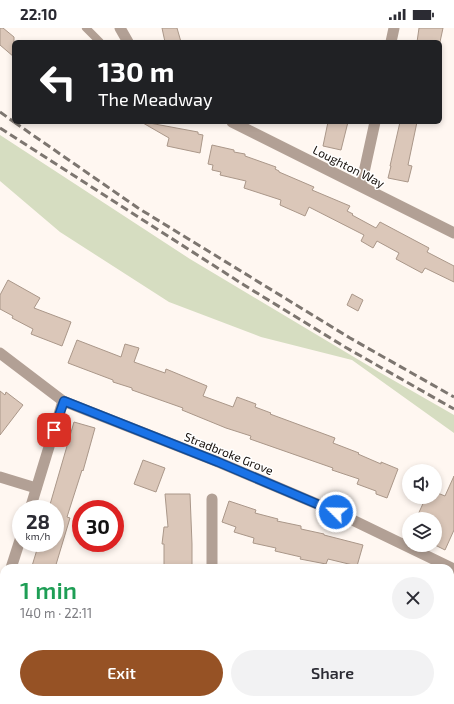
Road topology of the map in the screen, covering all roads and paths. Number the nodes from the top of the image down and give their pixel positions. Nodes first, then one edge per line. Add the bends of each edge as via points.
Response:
1 (86, 28) edge
2 (120, 28) edge
3 (394, 28) edge
4 (98, 40) edge
5 (127, 40) edge
6 (391, 40) edge
7 (236, 124) edge
8 (375, 124) edge
9 (361, 186) junction
10 (454, 233) edge
11 (0, 353) edge
12 (64, 401) junction
13 (0, 477) edge
14 (36, 488) junction
15 (212, 499) dead end
16 (33, 500) edge
17 (16, 552) edge
18 (12, 564) edge
19 (212, 564) edge
20 (444, 564) edge

1 - 4 lane
2 - 5 street
3 - 6 street
7 - 9 street, Loughton Way
8 - 9 street
9 - 10 street, Loughton Way
11 - 12 street, Stradbroke Grove
12 - 14 street
12 - 20 street, Stradbroke Grove via 336,512
13 - 14 street
14 - 16 street
15 - 19 street
17 - 18 street

